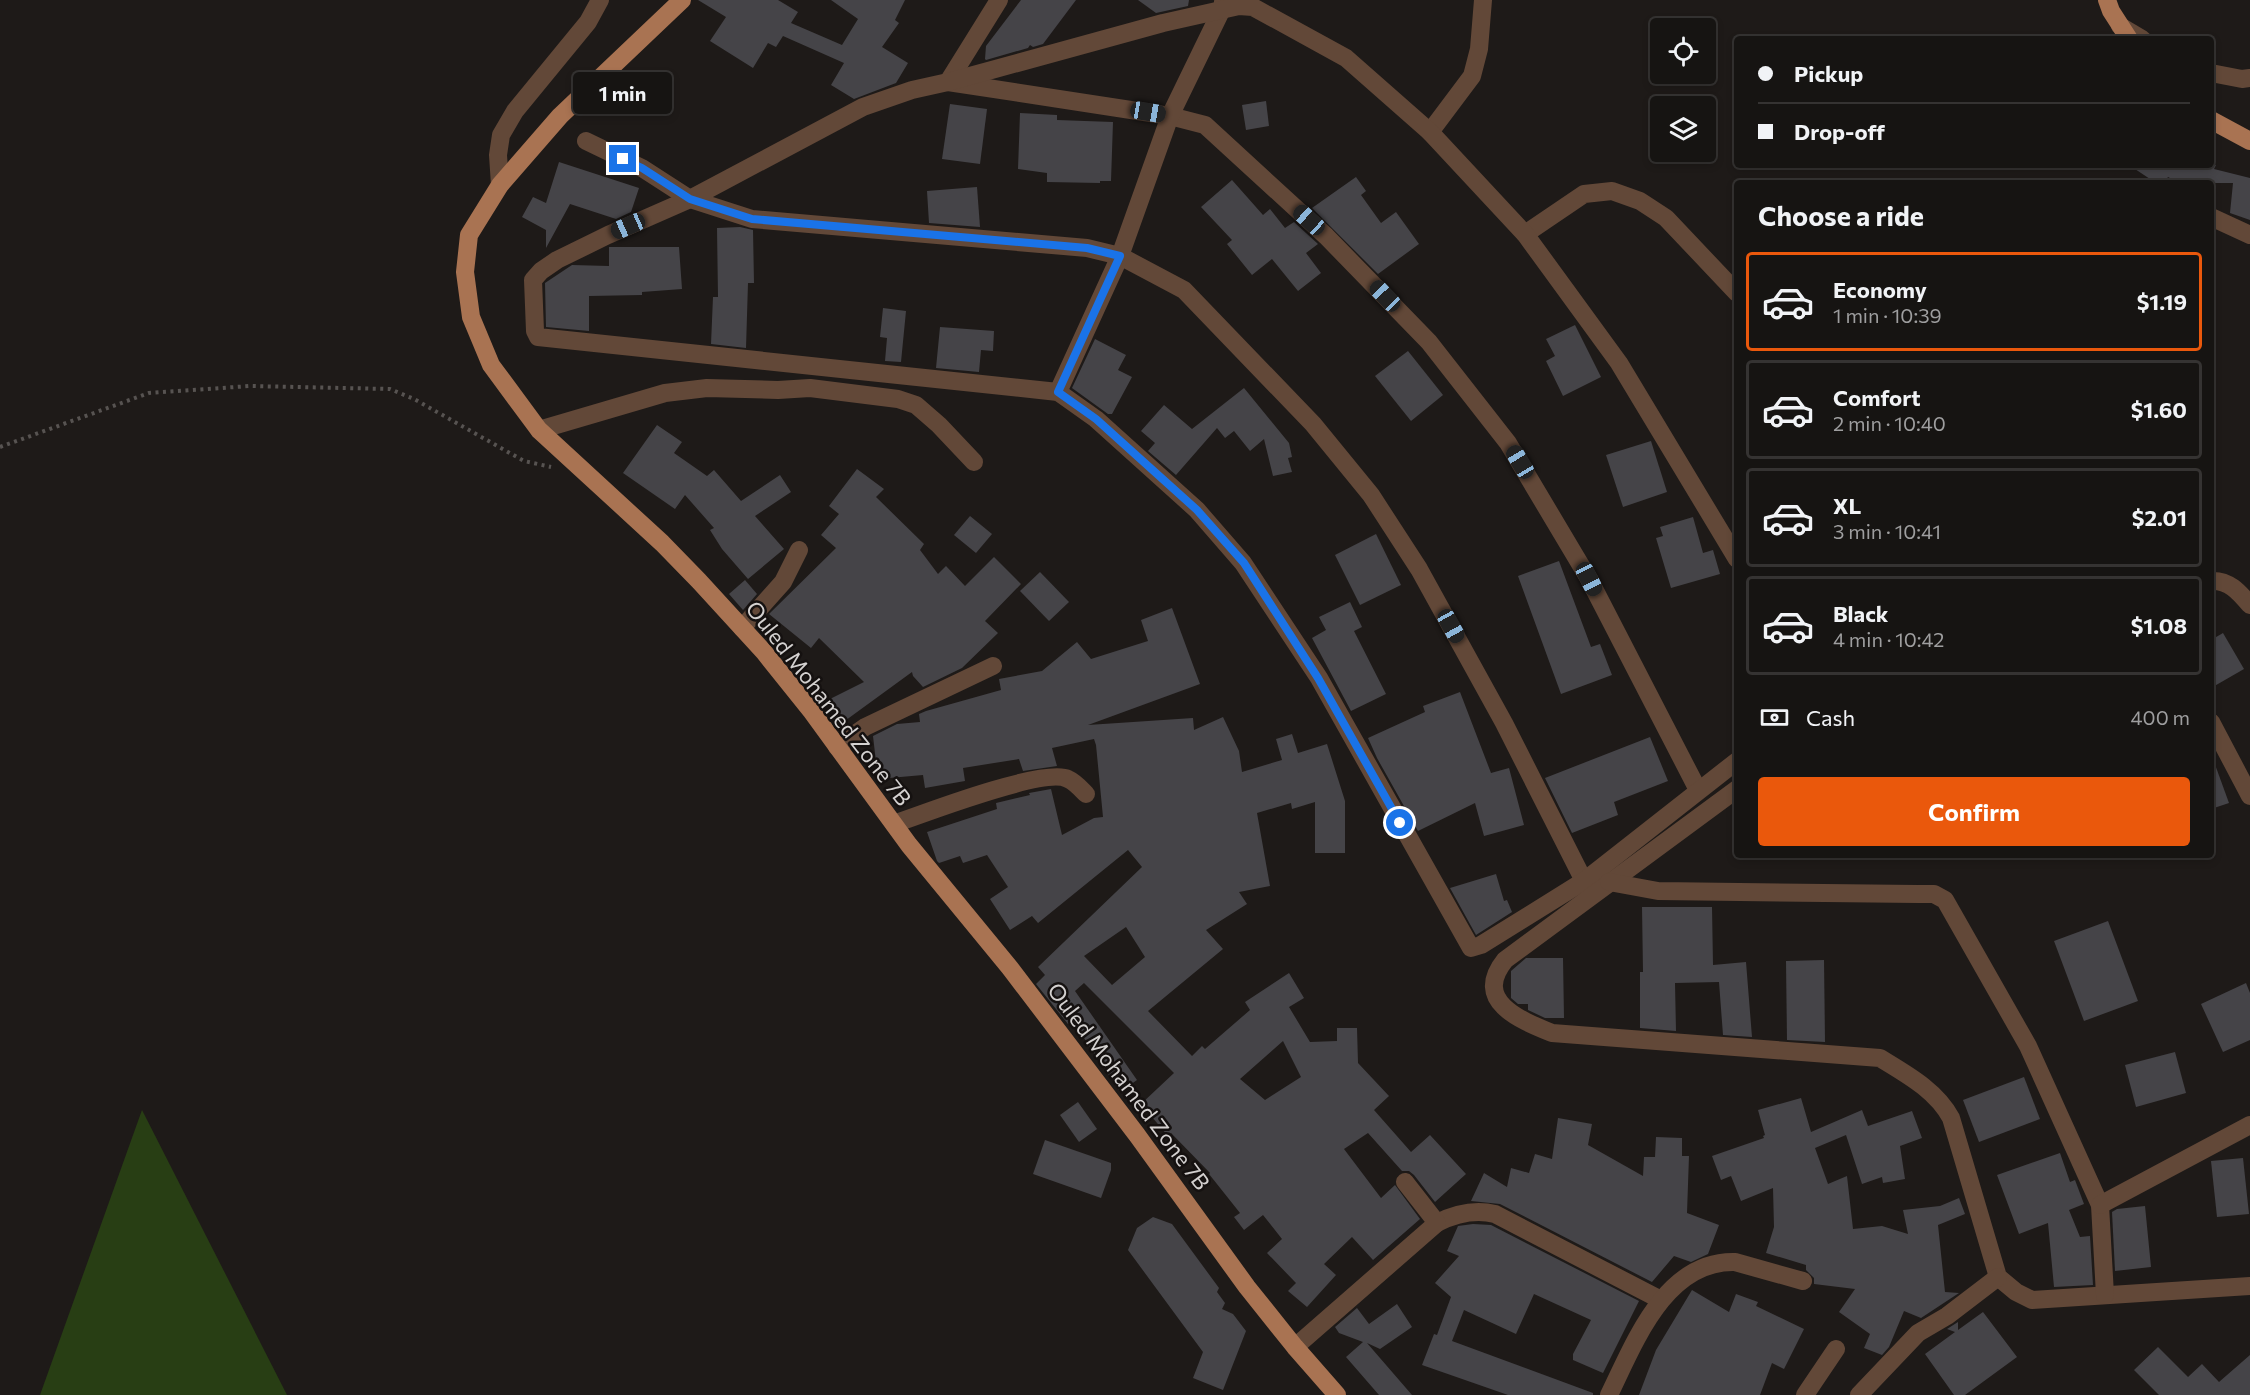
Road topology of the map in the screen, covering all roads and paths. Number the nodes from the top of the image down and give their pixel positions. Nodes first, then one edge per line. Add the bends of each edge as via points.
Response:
1 (600, 0) edge
2 (682, 0) edge
3 (999, 0) edge
4 (1483, 0) edge
5 (2107, 0) edge
6 (1222, 5) edge
7 (2125, 33) edge
8 (2214, 74) edge
9 (2250, 78) edge
10 (948, 82) junction
11 (1170, 116) junction
12 (2214, 122) edge
13 (1430, 132) junction
14 (586, 141) dead end
15 (2250, 141) edge
16 (500, 185) junction
17 (690, 199) junction
18 (2214, 218) edge
19 (1525, 234) junction
20 (2250, 235) edge
21 (1120, 256) junction
22 (1734, 290) edge
23 (1058, 392) junction
24 (539, 430) junction
25 (0, 447) edge
26 (974, 462) dead end
27 (582, 469) junction
28 (799, 550) dead end
29 (1734, 554) edge
30 (2214, 581) edge
31 (2250, 605) edge
32 (742, 628) junction
33 (993, 666) dead end
34 (2214, 728) edge
35 (837, 747) junction
36 (1734, 762) edge
37 (1698, 790) junction
38 (1734, 791) edge
39 (1086, 794) dead end
40 (2250, 796) edge
41 (894, 824) junction
42 (1584, 881) junction
43 (1610, 882) junction
44 (2250, 1125) edge
45 (1405, 1182) dead end
46 (2100, 1204) junction
47 (1437, 1223) junction
48 (1998, 1277) junction
49 (1803, 1281) dead end
50 (2250, 1286) edge
51 (2105, 1295) junction
52 (1661, 1300) junction
53 (1295, 1347) junction
54 (1836, 1349) dead end
55 (1337, 1395) edge
56 (1609, 1395) edge
57 (1805, 1395) edge
58 (1859, 1395) edge

1 - 16 street via 501,135
2 - 16 main road, Ouled Mohamed Zone 7B via 560,116
3 - 10 street
4 - 13 street via 1479,49 1472,76
5 - 7 main road
6 - 10 street
6 - 11 street
6 - 13 street via 1253,7 1346,58
8 - 9 street
10 - 11 street
10 - 17 street via 862,106
11 - 21 street
11 - 37 street via 1205,125 1326,236 1429,342 1508,443 1589,579
12 - 15 main road
13 - 19 street
14 - 17 street via 642,168
16 - 24 main road, Ouled Mohamed Zone 7B via 469,235 465,272 471,317 491,365
17 - 21 street via 752,219 1087,248
17 - 23 street via 608,235 541,271 533,280 538,337
18 - 20 street
19 - 22 street via 1584,194 1612,191 1640,201 1666,218
19 - 29 street via 1619,363
21 - 23 street
21 - 42 street via 1184,290 1313,424 1371,495 1448,620
23 - 42 street via 1096,419 1197,510 1244,563 1318,678 1471,948
24 - 26 street via 665,393 707,388 810,388 898,399 916,405
24 - 27 main road, Ouled Mohamed Zone 7B
25 - 27 path via 149,393 250,386 390,389 524,461 545,467
27 - 32 main road, Ouled Mohamed Zone 7B via 662,543
28 - 32 street via 783,582
30 - 31 street via 2238,591
32 - 35 main road, Ouled Mohamed Zone 7B
33 - 35 street via 866,727
34 - 40 street
35 - 41 main road, Ouled Mohamed Zone 7B
36 - 37 street
37 - 42 street
38 - 43 street
39 - 41 street via 1069,779 1049,778 978,794
41 - 53 main road, Ouled Mohamed Zone 7B via 1010,968
43 - 46 street via 1658,891 1934,894 1945,900 2028,1046
43 - 48 street via 1505,960 1496,971 1495,992 1501,1006 1520,1020 1552,1033 1880,1059 1916,1080 1945,1106
44 - 46 street
45 - 47 street
46 - 51 street
47 - 52 street via 1468,1212 1495,1214
47 - 53 street
48 - 51 street via 2032,1300
48 - 58 street via 1918,1333
49 - 52 street via 1724,1262 1695,1272
50 - 51 street
52 - 56 street via 1643,1326
53 - 55 main road, Ouled Mohamed Zone 7B
54 - 57 street

